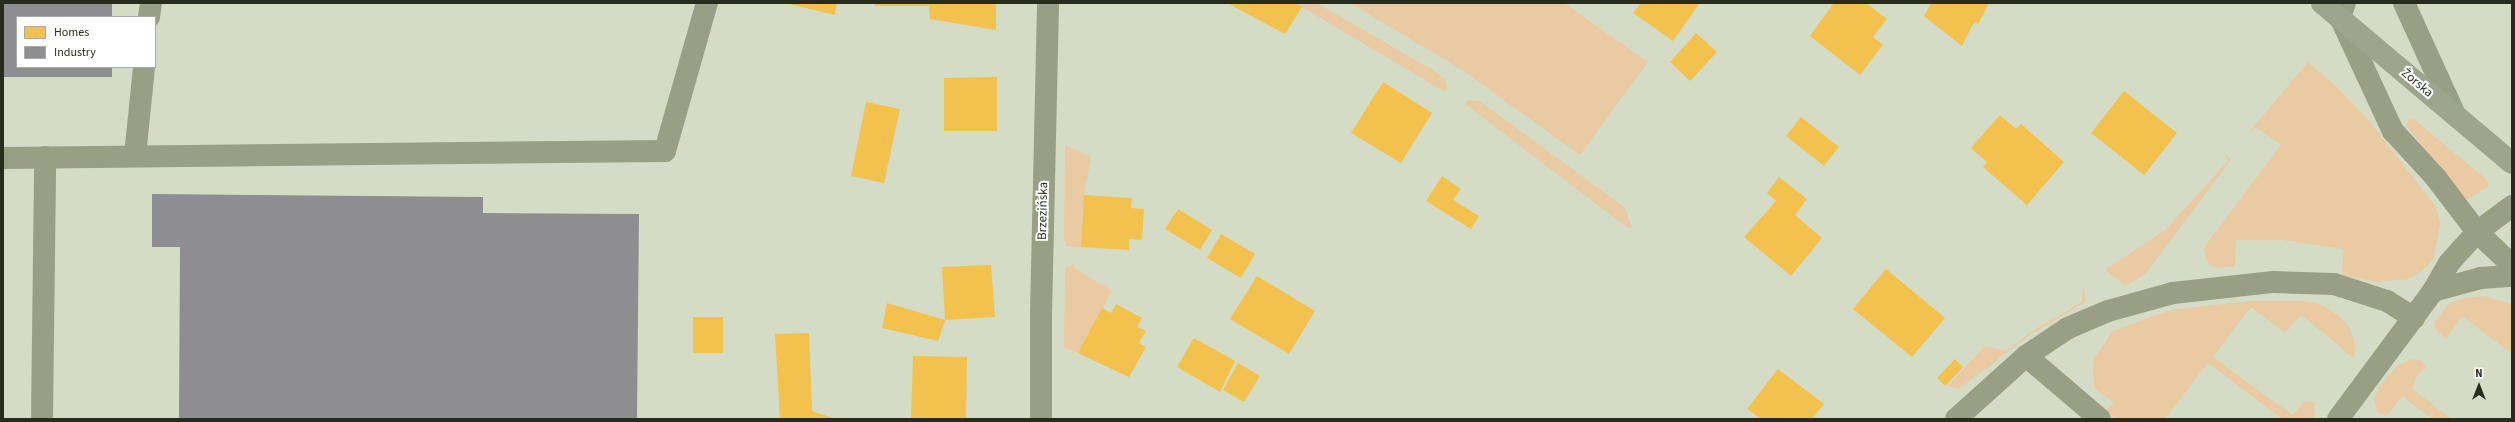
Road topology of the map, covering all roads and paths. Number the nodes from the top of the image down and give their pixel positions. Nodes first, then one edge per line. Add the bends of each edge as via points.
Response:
1 (151, 3) edge
2 (707, 3) edge
3 (1048, 3) edge
4 (2322, 3) edge
5 (2358, 3) edge
6 (2404, 3) edge
7 (2343, 10) edge
8 (150, 16) edge
9 (144, 68) edge
10 (2455, 115) junction
11 (135, 156) junction
12 (3, 158) edge
13 (45, 158) junction
14 (2512, 163) edge
15 (2512, 206) edge
16 (2477, 232) junction
17 (2512, 265) edge
18 (2512, 276) edge
19 (2433, 290) junction
20 (2414, 318) junction
21 (2026, 356) junction
22 (42, 419) edge
23 (1041, 419) edge
24 (1956, 419) edge
25 (2100, 419) edge
26 (2338, 419) edge

1 - 8 street
2 - 11 street via 665,151
3 - 23 street, Brzezińska
4 - 7 main road, Żorska
5 - 7 street
6 - 10 street
7 - 10 main road, Żorska
7 - 16 street via 2394,131 2436,178
9 - 11 street
10 - 14 main road, Żorska
11 - 13 street
12 - 13 street
13 - 22 street
15 - 16 street
16 - 17 street
16 - 19 street via 2449,263
18 - 19 street via 2481,278
19 - 20 street
20 - 21 street via 2387,301 2334,284 2272,282 2231,285 2173,293 2108,311 2068,328
20 - 26 street
21 - 24 street
21 - 25 street

